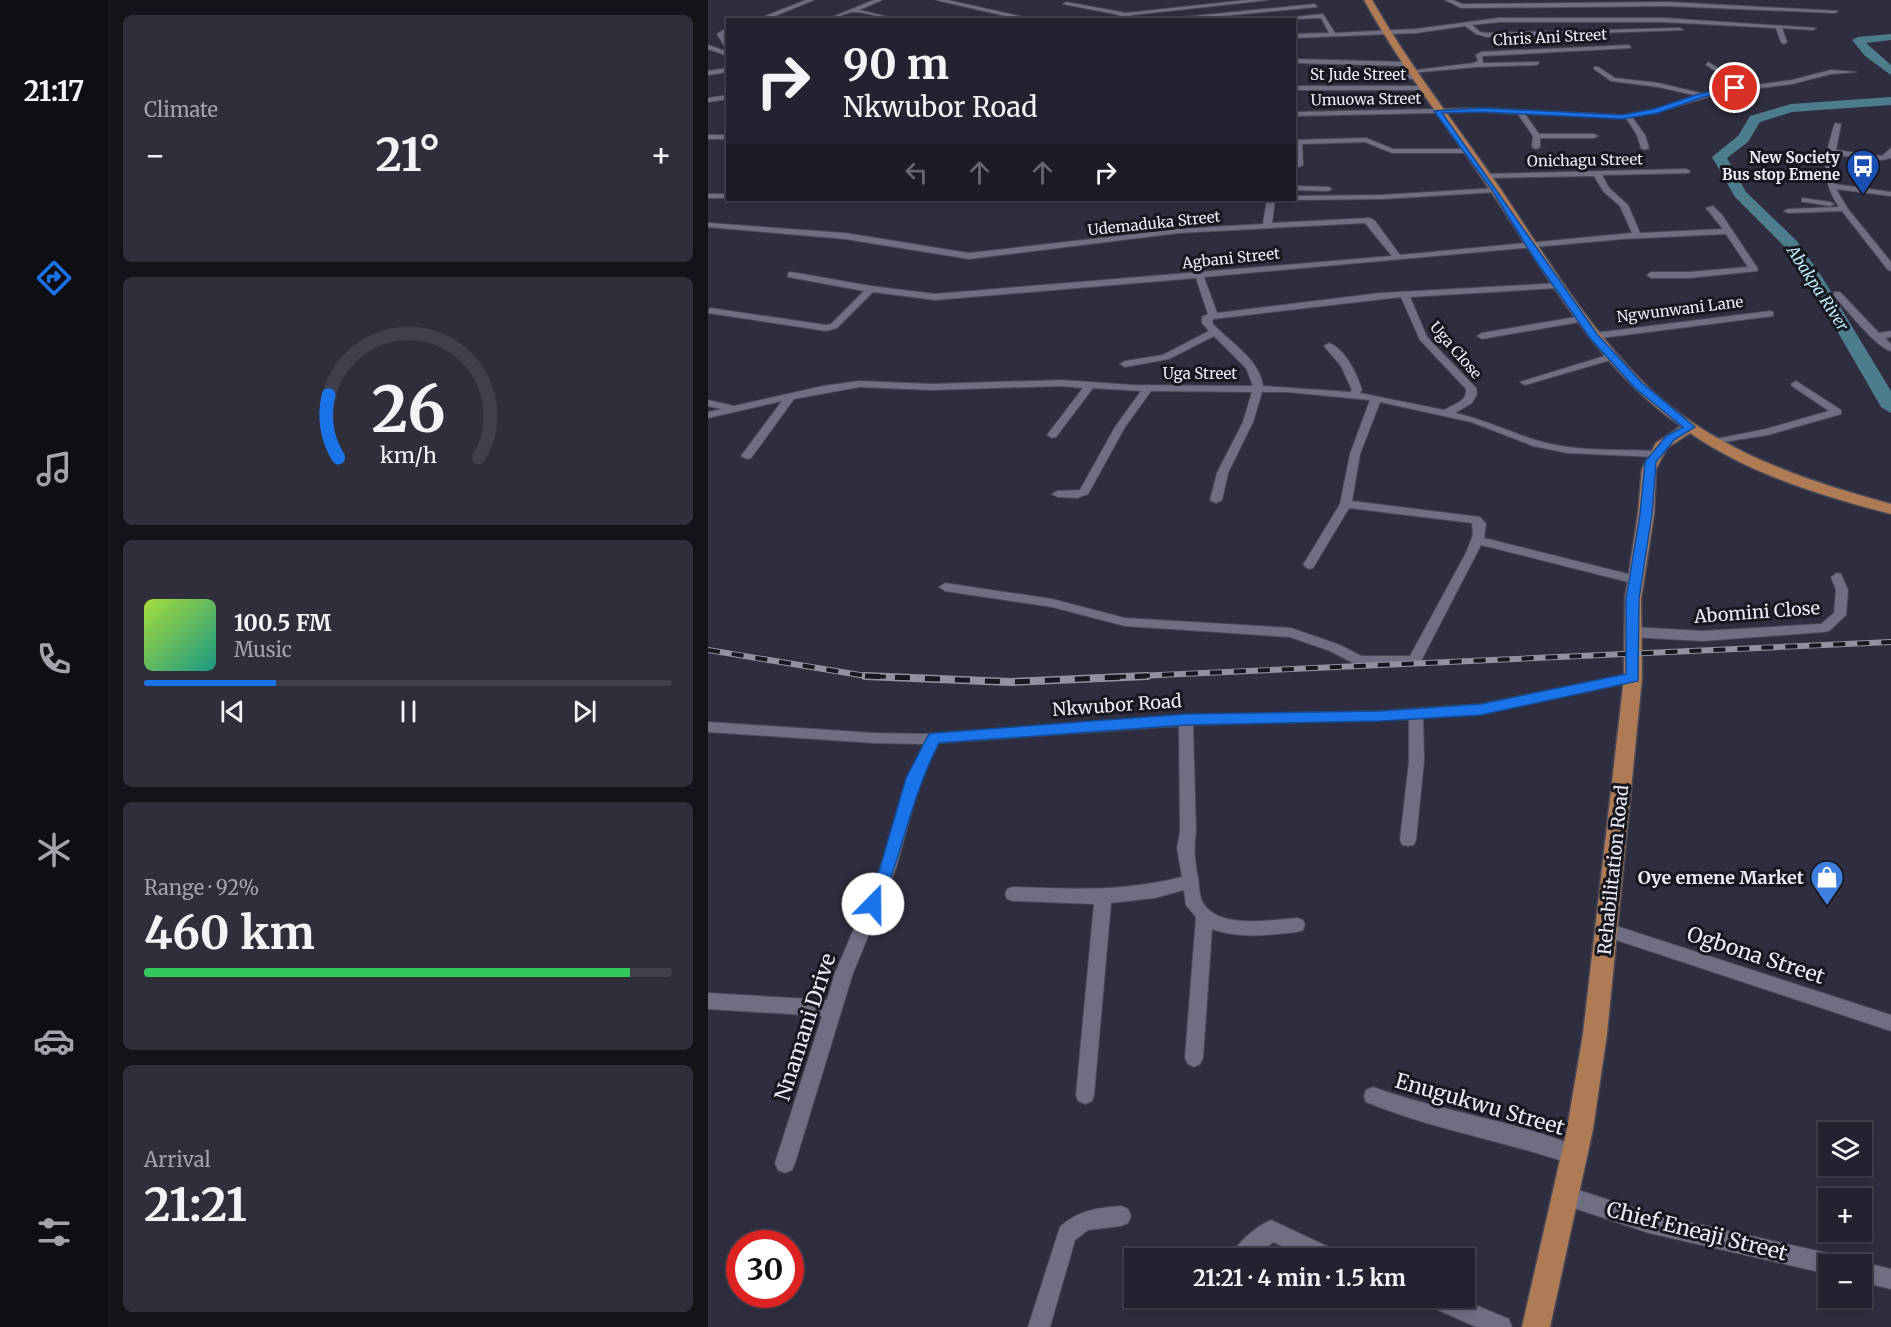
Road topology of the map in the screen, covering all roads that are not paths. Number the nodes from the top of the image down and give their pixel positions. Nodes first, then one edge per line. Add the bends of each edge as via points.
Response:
1 (811, 0) edge
2 (879, 0) edge
3 (939, 0) edge
4 (1266, 0) edge
5 (1368, 0) edge
6 (1448, 0) edge
7 (1781, 0) edge
8 (1667, 2) edge
9 (1316, 3) edge
10 (1066, 4) dead end
11 (1784, 8) junction
12 (852, 10) junction
13 (1003, 11) junction
14 (1835, 11) dead end
15 (1124, 14) junction
16 (1323, 16) junction
17 (763, 18) edge
18 (833, 18) edge
19 (889, 18) edge
20 (994, 18) edge
21 (1027, 18) edge
22 (1115, 18) edge
23 (1175, 18) edge
24 (1296, 18) edge
25 (1676, 20) junction
26 (1466, 24) junction
27 (1778, 26) junction
28 (1813, 28) dead end
29 (726, 30) edge
30 (1680, 30) junction
31 (1386, 32) junction
32 (1333, 34) junction
33 (1296, 36) edge
34 (1684, 36) dead end
35 (1784, 42) dead end
36 (726, 45) edge
37 (708, 47) edge
38 (1629, 47) dead end
39 (1561, 50) junction
40 (726, 53) edge
41 (1568, 58) dead end
42 (1296, 61) edge
43 (1537, 63) dead end
44 (1708, 64) dead end
45 (1476, 65) junction
46 (1596, 68) dead end
47 (726, 70) edge
48 (1853, 72) dead end
49 (708, 73) edge
50 (1413, 75) junction
51 (1332, 76) dead end
52 (1746, 87) junction
53 (1296, 88) edge
54 (1702, 95) junction
55 (726, 97) edge
56 (708, 100) edge
57 (1437, 111) junction
58 (1520, 112) junction
59 (1296, 114) edge
60 (1628, 117) junction
61 (1837, 124) dead end
62 (1537, 136) junction
63 (1594, 136) dead end
64 (708, 137) edge
65 (726, 137) edge
66 (1296, 142) edge
67 (1536, 147) dead end
68 (1644, 148) dead end
69 (1891, 150) edge
70 (1467, 151) junction
71 (1832, 152) junction
72 (1299, 165) dead end
73 (1686, 171) dead end
74 (1597, 174) junction
75 (1485, 176) junction
76 (1831, 186) junction
77 (1296, 188) edge
78 (1495, 190) junction
79 (1411, 194) junction
80 (1891, 194) edge
81 (708, 196) edge
82 (726, 196) edge
83 (1296, 198) edge
84 (1805, 200) dead end
85 (1271, 201) edge
86 (1841, 207) junction
87 (1710, 208) dead end
88 (1788, 211) dead end
89 (708, 225) edge
90 (1267, 227) junction
91 (1728, 231) junction
92 (1637, 236) junction
93 (1529, 244) junction
94 (1397, 257) junction
95 (1891, 268) edge
96 (791, 274) dead end
97 (1199, 274) junction
98 (1651, 275) dead end
99 (1557, 285) junction
100 (871, 289) junction
101 (1404, 294) junction
102 (1838, 294) dead end
103 (710, 311) dead end
104 (1770, 315) dead end
105 (1213, 316) junction
106 (1582, 319) junction
107 (1215, 332) junction
108 (1891, 334) edge
109 (1482, 336) dead end
110 (1594, 336) junction
111 (1877, 336) junction
112 (1329, 346) dead end
113 (1890, 348) edge
114 (1611, 357) junction
115 (1125, 364) dead end
116 (1525, 382) dead end
117 (1796, 384) dead end
118 (1090, 385) junction
119 (1148, 388) junction
120 (1258, 388) junction
121 (1354, 394) junction
122 (792, 396) junction
123 (1376, 398) junction
124 (708, 403) edge
125 (738, 409) junction
126 (1445, 414) junction
127 (708, 415) edge
128 (1690, 427) junction
129 (1052, 435) dead end
130 (1715, 442) junction
131 (1656, 453) junction
132 (747, 456) dead end
133 (1058, 494) dead end
134 (1216, 500) dead end
135 (1346, 504) junction
136 (1891, 509) edge
137 (1478, 540) junction
138 (1309, 565) dead end
139 (1837, 578) dead end
140 (1636, 580) junction
141 (945, 587) dead end
142 (1632, 632) junction
143 (1633, 678) junction
144 (1415, 714) junction
145 (1186, 720) junction
146 (708, 727) edge
147 (934, 738) junction
148 (1408, 840) dead end
149 (1190, 882) junction
150 (1013, 894) dead end
151 (1103, 897) junction
152 (1205, 914) junction
153 (1297, 925) dead end
154 (1607, 930) junction
155 (708, 1001) edge
156 (832, 1009) junction
157 (1891, 1023) edge
158 (1194, 1058) dead end
159 (1085, 1095) dead end
160 (1373, 1096) dead end
161 (1574, 1155) junction
162 (785, 1163) dead end
163 (1563, 1195) junction
164 (1121, 1216) dead end
165 (1251, 1248) edge
166 (1309, 1248) edge
167 (1818, 1261) edge
168 (1872, 1275) edge
169 (1891, 1280) edge
170 (1457, 1308) edge
171 (1039, 1327) edge
172 (1501, 1327) edge
173 (1536, 1327) edge

1 - 17 street
2 - 12 street
3 - 13 street
4 - 15 street
5 - 31 main road
6 - 8 street via 1461,6
7 - 11 street
8 - 11 street
9 - 16 street
9 - 23 street
10 - 15 street
11 - 14 street
12 - 18 street
12 - 19 street
13 - 20 street
13 - 21 street
15 - 22 street
16 - 24 street
16 - 32 street
25 - 26 street via 1499,20
25 - 27 street
25 - 30 street
26 - 30 street via 1487,35
26 - 31 street
27 - 28 street
27 - 35 street
29 - 36 street via 720,34
30 - 34 street
31 - 32 street
31 - 50 main road
32 - 33 street
36 - 37 street
37 - 40 street
38 - 39 street, Chris Ani Street
39 - 41 street
39 - 45 street, Chris Ani Street via 1481,54
42 - 50 street
43 - 45 street
44 - 52 street
45 - 50 street, Chris Ani Street
46 - 54 street via 1613,80
47 - 49 street
48 - 52 street
50 - 51 street
50 - 53 street, St Jude Street
50 - 57 main road
52 - 54 street
54 - 60 street, Umuowa Street via 1669,108
55 - 56 street
57 - 58 street, Umuowa Street
57 - 59 street, Umuowa Street
57 - 70 main road
58 - 60 street, Umuowa Street
58 - 62 street
60 - 68 street via 1641,135
61 - 71 street
62 - 63 street
62 - 67 street
64 - 65 street
66 - 70 street via 1366,140 1392,151
66 - 72 street
69 - 71 street via 1888,156 1876,158
70 - 75 main road
71 - 76 street
73 - 74 street, Onichagu Street
74 - 75 street, Onichagu Street
74 - 92 street via 1606,189 1624,205
75 - 78 main road
76 - 80 street
76 - 86 street
77 - 79 street
78 - 79 street
78 - 93 main road
79 - 83 street
81 - 82 street
84 - 86 street
85 - 90 street
86 - 88 street
86 - 95 street
87 - 91 street
89 - 90 street, Udemaduka Street via 845,236 969,256 1179,231
90 - 94 street, Udemaduka Street via 1367,220
91 - 92 street, Agbani Street
91 - 98 street via 1754,269
92 - 93 street, Agbani Street
93 - 94 street, Agbani Street
93 - 99 main road
94 - 97 street, Agbani Street
96 - 100 street, Agbani Street
97 - 100 street, Agbani Street via 934,297
97 - 105 street
99 - 101 street
99 - 106 main road
100 - 103 street via 830,327
101 - 105 street
101 - 126 street, Uga Close via 1417,330 1471,388 1468,400
102 - 111 street
104 - 110 street, Ngwunwani Lane
105 - 107 street via 1206,319
106 - 109 street
106 - 110 main road
107 - 115 street via 1166,357
107 - 120 street via 1251,368
108 - 111 street
110 - 114 main road
111 - 113 street
112 - 121 street via 1354,379
114 - 116 street
114 - 128 main road via 1638,385
117 - 130 street via 1837,412
118 - 119 street, Uga Street
118 - 122 street, Uga Street via 859,384
118 - 129 street
119 - 120 street, Uga Street
119 - 133 street via 1084,492
120 - 121 street, Uga Street
120 - 134 street via 1245,432 1219,480
121 - 123 street, Uga Street
122 - 125 street, Uga Street
122 - 132 street
123 - 126 street, Uga Street
123 - 135 street via 1355,454
124 - 125 street
125 - 127 street, Uga Street
126 - 131 street, Uga Street via 1567,450
128 - 130 main road
128 - 131 main road via 1670,438
130 - 136 main road via 1810,488
131 - 140 main road, Rehabilitation Road via 1649,469
135 - 137 street via 1476,520 1480,524
135 - 138 street
137 - 140 street
137 - 141 street via 1414,661 1359,661 1335,648 1290,633 1104,620 1051,603
139 - 142 street, Abomini Close via 1842,590 1840,615 1824,628 1702,636
140 - 142 main road, Rehabilitation Road
142 - 143 main road, Rehabilitation Road
143 - 144 street, Nkwubor Road via 1515,704
143 - 154 main road, Rehabilitation Road
144 - 145 street, Nkwubor Road
144 - 148 street via 1418,758
145 - 147 street, Nkwubor Road
145 - 149 street via 1185,848
146 - 147 street, Nkwubor Road via 864,738
147 - 156 street, Nnamani Drive via 914,778 888,868
149 - 151 street
149 - 152 street via 1194,905
150 - 151 street
151 - 159 street
152 - 153 street via 1215,923 1251,929
152 - 158 street
154 - 157 street, Ogbona Street
154 - 161 main road, Rehabilitation Road via 1595,1035
155 - 156 street
156 - 162 street, Nnamani Drive
160 - 161 street, Enugukwu Street
161 - 163 main road, Rehabilitation Road
163 - 167 street, Chief Eneaji Street via 1649,1223
163 - 173 main road, Rehabilitation Road
164 - 171 street via 1077,1223 1067,1234
165 - 166 street via 1270,1230
168 - 169 street
170 - 172 street

